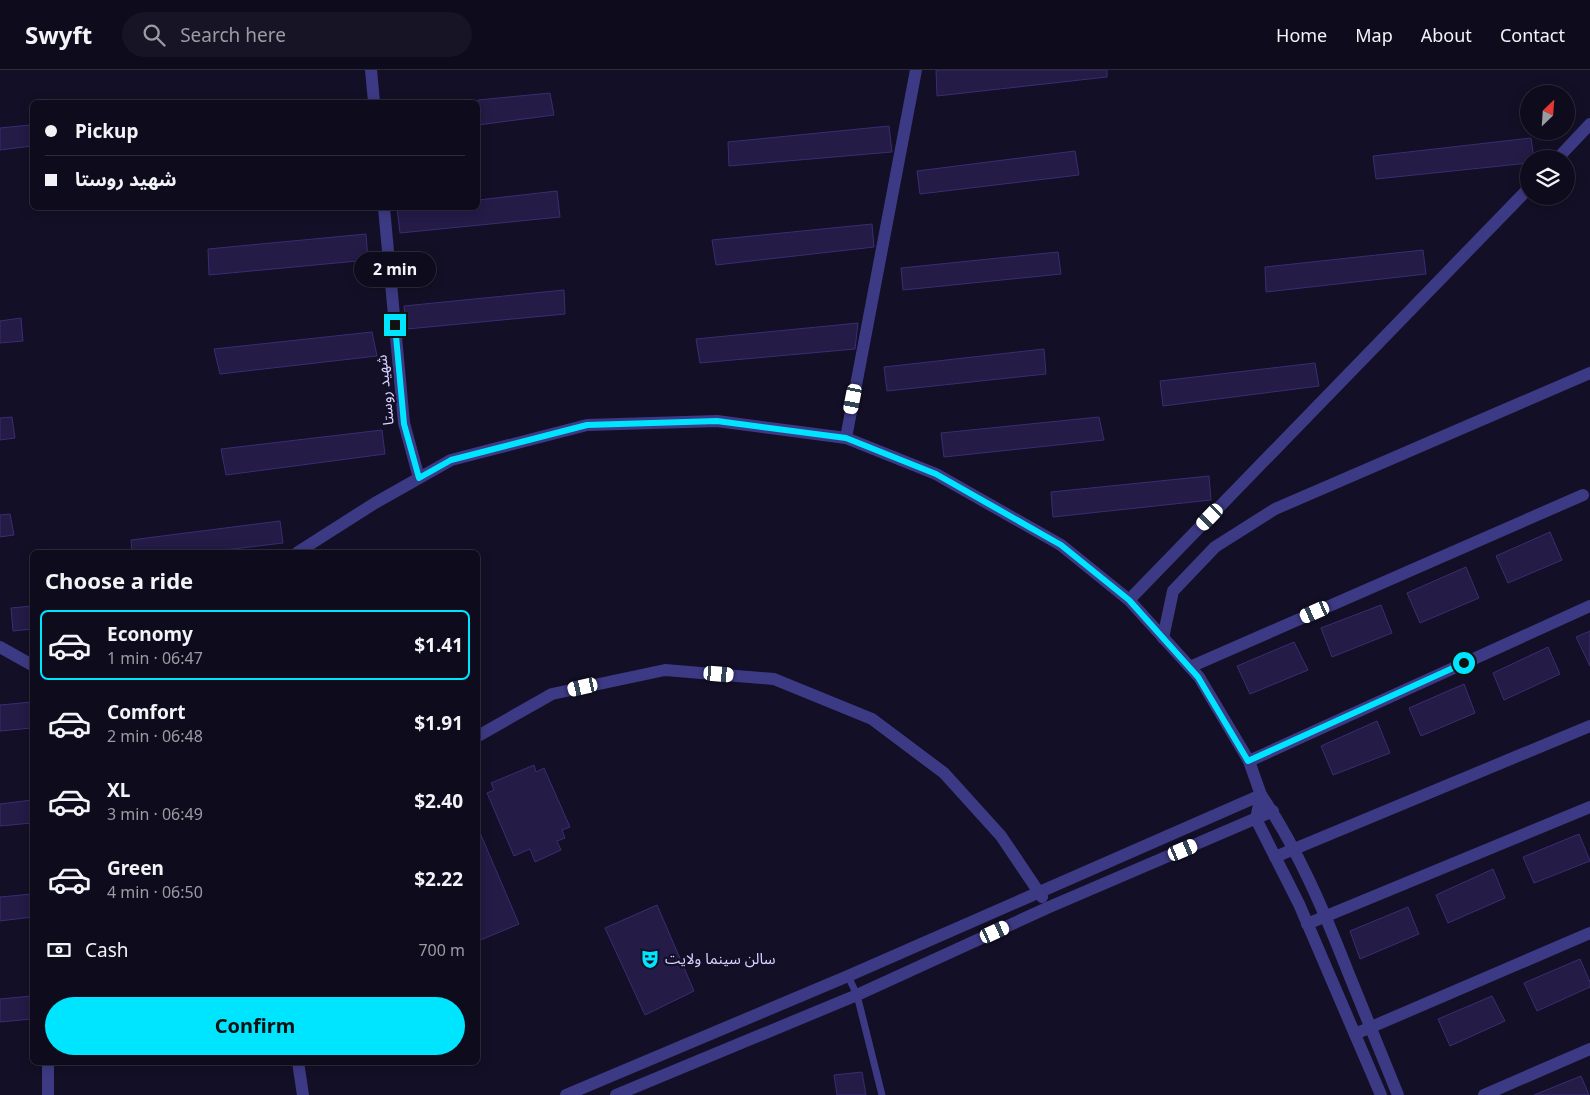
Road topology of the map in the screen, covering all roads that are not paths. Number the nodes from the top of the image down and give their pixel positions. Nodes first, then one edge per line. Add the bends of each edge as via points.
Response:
1 (371, 70) edge
2 (916, 70) edge
3 (374, 100) edge
4 (1590, 124) edge
5 (1565, 150) edge
6 (1520, 197) edge
7 (384, 210) edge
8 (1590, 374) edge
9 (846, 438) junction
10 (419, 478) junction
11 (1584, 495) dead end
12 (301, 550) edge
13 (1129, 600) junction
14 (1590, 606) edge
15 (1163, 638) junction
16 (0, 647) edge
17 (30, 664) edge
18 (1190, 667) junction
19 (1590, 726) edge
20 (480, 735) edge
21 (1248, 761) junction
22 (1262, 795) junction
23 (1590, 807) edge
24 (1273, 811) junction
25 (1256, 819) junction
26 (1293, 850) junction
27 (1275, 857) junction
28 (1039, 891) junction
29 (1047, 908) junction
30 (1326, 916) junction
31 (1308, 924) junction
32 (1590, 933) edge
33 (848, 976) junction
34 (857, 995) junction
35 (1371, 1029) junction
36 (1355, 1034) junction
37 (1590, 1049) edge
38 (48, 1065) edge
39 (298, 1065) edge
40 (48, 1095) edge
41 (302, 1095) edge
42 (566, 1095) edge
43 (616, 1095) edge
44 (882, 1095) edge
45 (1381, 1095) edge
46 (1398, 1095) edge
47 (1484, 1095) edge

1 - 3 street
2 - 9 street
4 - 5 street
6 - 13 street
7 - 10 street, شهید روستا via 404,424
8 - 15 street via 1275,509 1215,547 1174,591
9 - 10 street via 717,421 587,425 451,460
9 - 13 street via 936,474 1061,545
10 - 12 street
11 - 18 street
13 - 15 street
14 - 21 street
15 - 18 street
16 - 17 street
18 - 21 street
19 - 26 street
20 - 28 street via 552,694 665,670 774,678 872,719 944,773 1001,836
21 - 22 street
22 - 24 street
22 - 25 street
22 - 28 street
23 - 30 street
24 - 25 street
24 - 26 street
25 - 27 street
25 - 29 street
26 - 27 street
26 - 30 street
27 - 31 street
28 - 29 street
28 - 33 street
29 - 34 street
30 - 31 street
30 - 35 street
31 - 36 street
32 - 35 street
33 - 34 lane
33 - 42 street
34 - 43 street
34 - 44 lane
35 - 36 street
35 - 46 street
36 - 45 street
37 - 47 street
38 - 40 street
39 - 41 street

